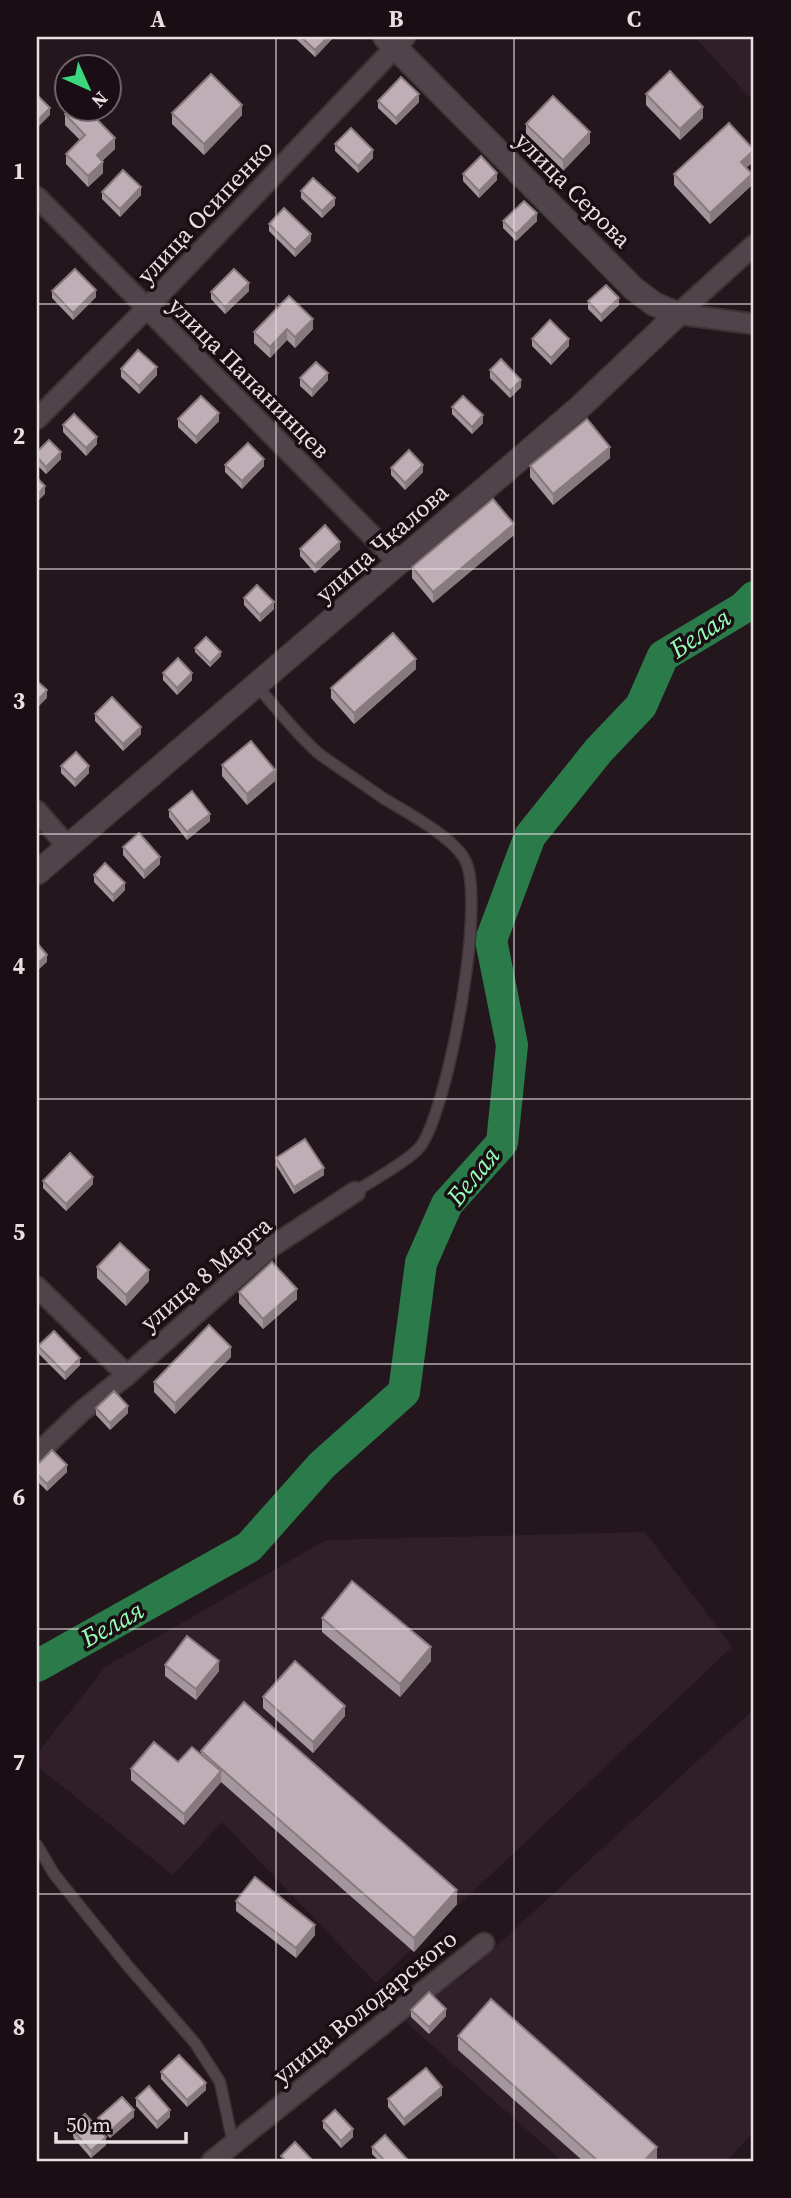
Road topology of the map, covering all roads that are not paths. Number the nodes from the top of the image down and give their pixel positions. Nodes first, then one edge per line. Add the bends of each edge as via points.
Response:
1 (395, 40) edge
2 (37, 197) edge
3 (754, 245) edge
4 (146, 309) junction
5 (678, 314) junction
6 (754, 324) edge
7 (37, 419) edge
8 (399, 563) junction
9 (257, 686) junction
10 (37, 811) edge
11 (68, 847) junction
12 (37, 873) edge
13 (355, 1192) joint
14 (37, 1287) edge
15 (127, 1375) junction
16 (37, 1454) edge
17 (37, 1845) edge
18 (484, 1943) dead end
19 (233, 2143) junction
20 (212, 2161) edge

1 - 4 street, улица Осипенко
1 - 5 street, улица Серова via 634,289
2 - 4 street, улица Папанинцев
3 - 5 street, улица Чкалова
4 - 7 street, улица Осипенко
4 - 8 street, улица Папанинцев
5 - 6 street, улица Серова
5 - 8 street, улица Чкалова via 580,407
8 - 9 street, улица Чкалова
9 - 11 street, улица Чкалова
9 - 13 lane via 319,753 452,845 465,859 472,889 469,954 445,1081 429,1133 419,1149
10 - 11 street
11 - 12 street, улица Чкалова
13 - 15 street, улица 8 Марта via 271,1247
14 - 15 street
15 - 16 street, улица 8 Марта
17 - 19 lane via 54,1874 195,2043 220,2082
18 - 19 street, улица Володарского
19 - 20 street, улица Володарского

